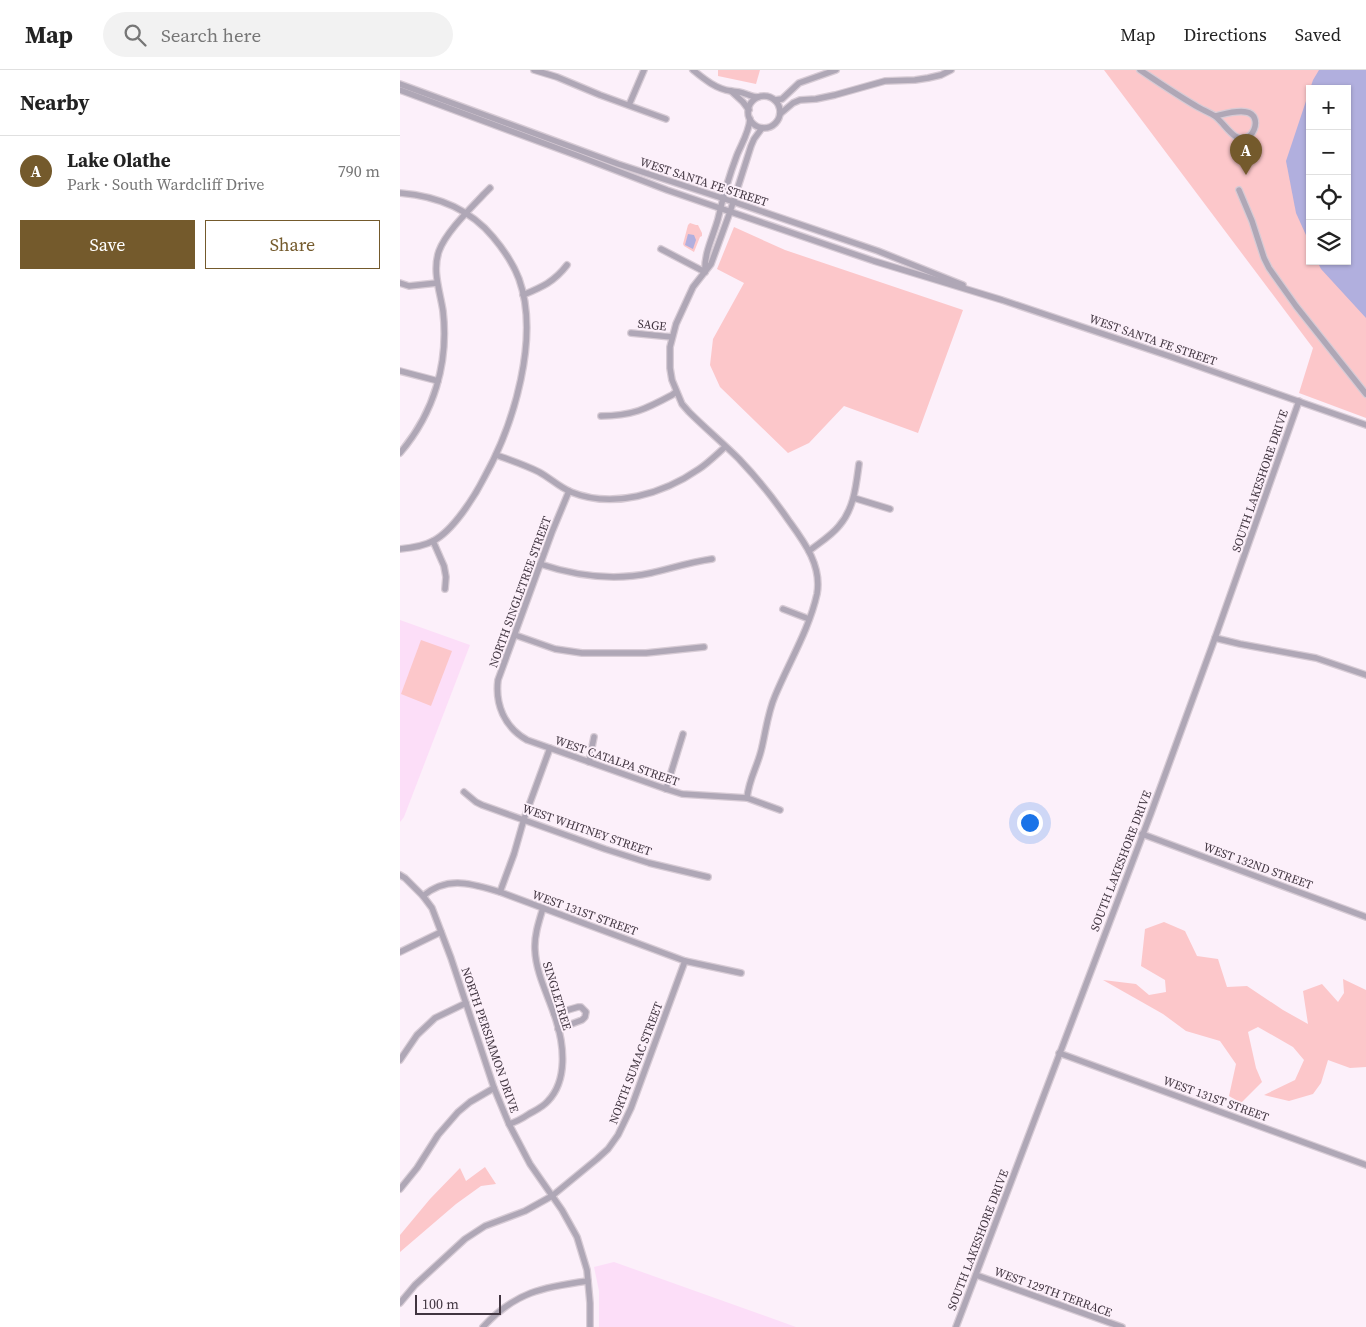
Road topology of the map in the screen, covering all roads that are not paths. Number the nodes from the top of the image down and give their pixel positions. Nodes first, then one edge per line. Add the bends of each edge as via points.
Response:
1 (534, 70) edge
2 (644, 70) edge
3 (693, 70) edge
4 (836, 70) edge
5 (951, 70) edge
6 (1140, 70) edge
7 (400, 84) edge
8 (400, 90) edge
9 (731, 92) junction
10 (759, 97) junction
11 (775, 100) junction
12 (629, 105) junction
13 (749, 110) junction
14 (780, 114) junction
15 (1215, 116) junction
16 (666, 119) dead end
17 (750, 119) junction
18 (762, 128) junction
19 (490, 188) dead end
20 (1239, 190) dead end
21 (400, 193) edge
22 (722, 198) junction
23 (734, 202) junction
24 (720, 208) junction
25 (730, 212) junction
26 (466, 214) junction
27 (661, 249) dead end
28 (567, 265) dead end
29 (705, 272) junction
30 (400, 283) edge
31 (437, 283) junction
32 (523, 294) junction
33 (1002, 300) junction
34 (631, 332) dead end
35 (672, 336) junction
36 (400, 371) edge
37 (438, 381) junction
38 (676, 392) junction
39 (1366, 394) edge
40 (1299, 401) junction
41 (601, 416) dead end
42 (1366, 425) edge
43 (725, 446) junction
44 (400, 453) edge
45 (496, 455) junction
46 (859, 464) dead end
47 (569, 491) junction
48 (854, 498) junction
49 (890, 509) dead end
50 (434, 541) junction
51 (400, 549) edge
52 (809, 551) junction
53 (712, 559) dead end
54 (540, 564) junction
55 (446, 589) dead end
56 (783, 608) dead end
57 (809, 618) junction
58 (515, 636) junction
59 (1215, 638) junction
60 (704, 648) dead end
61 (1366, 675) edge
62 (498, 701) joint
63 (683, 734) dead end
64 (594, 737) dead end
65 (550, 748) junction
66 (589, 762) junction
67 (666, 789) junction
68 (464, 792) dead end
69 (747, 798) junction
70 (780, 810) dead end
71 (524, 819) junction
72 (1142, 834) junction
73 (400, 875) edge
74 (708, 877) dead end
75 (500, 892) junction
76 (423, 896) junction
77 (543, 908) junction
78 (1366, 917) edge
79 (441, 932) junction
80 (400, 952) edge
81 (685, 961) junction
82 (741, 973) dead end
83 (466, 1004) junction
84 (554, 1014) junction
85 (558, 1029) junction
86 (1060, 1053) junction
87 (400, 1060) edge
88 (494, 1088) junction
89 (509, 1124) junction
90 (1366, 1165) edge
91 (400, 1189) edge
92 (552, 1196) junction
93 (976, 1275) junction
94 (588, 1281) junction
95 (400, 1303) edge
96 (483, 1327) edge
97 (590, 1327) edge
98 (956, 1327) edge
99 (1122, 1327) edge

1 - 12 street
2 - 12 street
3 - 9 street via 708,82
4 - 11 street via 799,83 782,99
5 - 14 street via 922,79 885,81 835,95 800,100
6 - 15 street
7 - 22 street, WEST SANTA FE STREET via 618,164
8 - 24 street, WEST SANTA FE STREET
9 - 10 street
9 - 13 street
10 - 11 street
10 - 13 street via 751,103
11 - 14 street
12 - 16 street
13 - 17 street
14 - 18 street via 776,123
15 - 15 street via 1241,139 1250,136 1254,130 1256,120 1246,112
17 - 18 street
17 - 22 street
18 - 23 street via 751,146
19 - 26 street
20 - 39 street via 1269,268
21 - 26 street via 436,199
22 - 23 street, WEST SANTA FE STREET
22 - 24 street
23 - 25 street
23 - 33 street, WEST SANTA FE STREET via 878,251
24 - 25 street, WEST SANTA FE STREET
24 - 29 street via 704,261
25 - 29 street
25 - 33 street, WEST SANTA FE STREET via 874,262
26 - 31 street via 439,250
26 - 32 street via 483,226 501,246 513,266
27 - 29 street
28 - 32 street via 552,281
29 - 35 street via 693,287
30 - 31 street via 410,286
31 - 37 street via 444,337
32 - 45 street via 526,321 523,363 515,403
33 - 40 street, WEST SANTA FE STREET
34 - 35 street, SAGE
35 - 38 street via 670,368
36 - 37 street
37 - 44 street via 425,416
38 - 41 street via 639,411 622,416
38 - 43 street via 689,412
40 - 42 street, WEST SANTA FE STREET
40 - 59 street, SOUTH LAKESHORE DRIVE
43 - 47 street via 698,470 650,493 603,498 580,496
43 - 52 street via 757,479
45 - 47 street via 540,473
45 - 50 street via 453,524
46 - 48 street
47 - 54 street, NORTH SINGLETREE STREET
48 - 49 street
48 - 52 street via 839,526
50 - 51 street
50 - 55 street via 444,566
52 - 57 street via 818,580
53 - 54 street via 651,573 615,577 579,574
54 - 58 street, NORTH SINGLETREE STREET
56 - 57 street
57 - 69 street via 774,698
58 - 60 street via 555,649 582,653 626,654
58 - 62 street, NORTH SINGLETREE STREET via 498,680
59 - 61 street via 1316,658
59 - 72 street, SOUTH LAKESHORE DRIVE
62 - 65 street, WEST CATALPA STREET via 506,722 513,730 527,740
63 - 67 street
64 - 66 street
65 - 66 street, WEST CATALPA STREET
65 - 71 street
66 - 67 street, WEST CATALPA STREET
67 - 69 street, WEST CATALPA STREET via 682,794
68 - 71 street, WEST WHITNEY STREET via 482,805
69 - 70 street, WEST CATALPA STREET
71 - 74 street, WEST WHITNEY STREET via 649,863
71 - 75 street
72 - 78 street, WEST 132ND STREET
72 - 86 street, SOUTH LAKESHORE DRIVE
73 - 76 street, NORTH PERSIMMON DRIVE
75 - 76 street, WEST 131ST STREET via 469,883 445,883
75 - 77 street, WEST 131ST STREET
76 - 79 street, NORTH PERSIMMON DRIVE via 432,908
77 - 81 street, WEST 131ST STREET
77 - 84 street, SINGLETREE via 535,950
79 - 80 street
79 - 83 street, NORTH PERSIMMON DRIVE
81 - 82 street, WEST 131ST STREET
81 - 92 street, NORTH SUMAC STREET via 618,1135 608,1149
83 - 87 street via 435,1018
83 - 88 street, NORTH PERSIMMON DRIVE
84 - 85 street, SINGLETREE
84 - 85 street via 578,1007 586,1012 581,1021
85 - 89 street, SINGLETREE via 562,1060 554,1093 538,1109
86 - 90 street, WEST 131ST STREET
86 - 93 street, SOUTH LAKESHORE DRIVE
88 - 89 street, NORTH PERSIMMON DRIVE
88 - 91 street via 458,1112
89 - 92 street, NORTH PERSIMMON DRIVE
92 - 94 street, NORTH PERSIMMON DRIVE via 577,1237
92 - 95 street, NORTH SUMAC STREET via 472,1233 420,1280
93 - 98 street, SOUTH LAKESHORE DRIVE
93 - 99 street, WEST 129TH TERRACE
94 - 96 street via 528,1293 500,1311
94 - 97 street, NORTH PERSIMMON DRIVE

